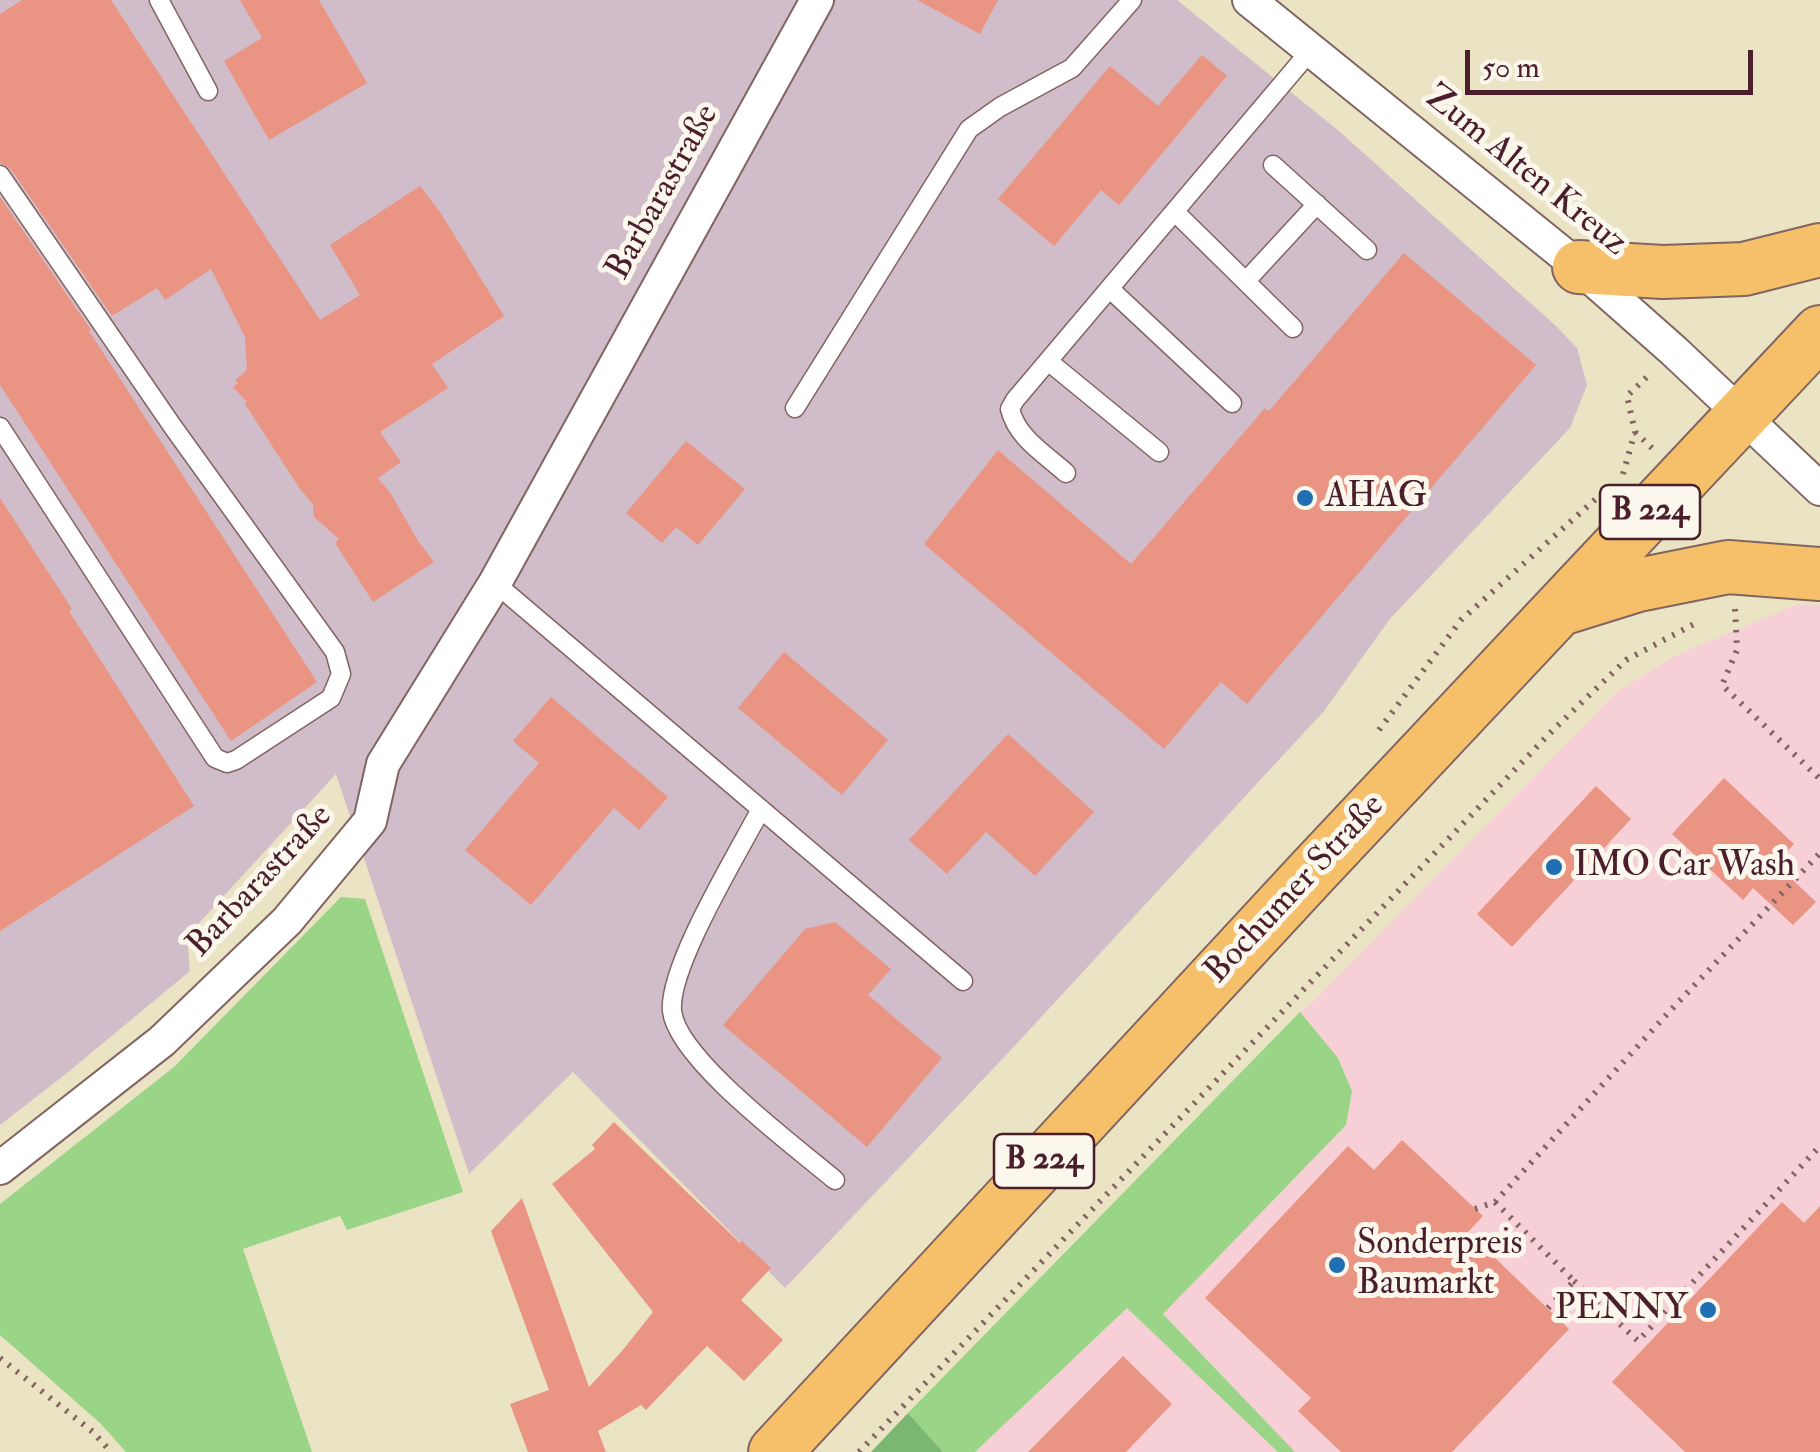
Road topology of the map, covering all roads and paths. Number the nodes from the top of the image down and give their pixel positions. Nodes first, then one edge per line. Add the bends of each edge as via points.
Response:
1 (159, 0) edge
2 (818, 0) edge
3 (1132, 0) edge
4 (1250, 0) edge
5 (1311, 50) junction
6 (208, 91) dead end
7 (1273, 165) dead end
8 (0, 175) edge
9 (1317, 204) junction
10 (1174, 212) junction
11 (1367, 250) dead end
12 (1820, 250) edge
13 (1579, 266) junction
14 (1246, 281) junction
15 (1110, 288) junction
16 (1293, 328) dead end
17 (1820, 332) edge
18 (1674, 351) junction
19 (1048, 361) junction
20 (1232, 403) dead end
21 (795, 408) dead end
22 (1742, 415) junction
23 (0, 427) edge
24 (1159, 452) dead end
25 (1066, 473) dead end
26 (1820, 489) edge
27 (1820, 574) edge
28 (495, 583) junction
29 (1558, 610) junction
30 (1718, 615) dead end
31 (1702, 620) dead end
32 (1369, 743) dead end
33 (1820, 779) edge
34 (761, 809) junction
35 (1820, 853) edge
36 (963, 982) dead end
37 (1820, 1146) edge
38 (0, 1168) edge
39 (834, 1180) dead end
40 (1495, 1202) junction
41 (1475, 1210) dead end
42 (1574, 1281) junction
43 (1548, 1308) dead end
44 (0, 1358) edge
45 (111, 1452) edge
46 (776, 1452) edge
47 (859, 1452) edge

1 - 6 lane
2 - 28 street, Barbarastraße
3 - 21 lane via 1072,68 969,130
4 - 5 street, Zum Alten Kreuz
5 - 10 lane
5 - 13 street, Zum Alten Kreuz
7 - 9 lane
8 - 23 lane via 335,652 341,674 332,698 236,760 215,758
9 - 11 lane
9 - 14 lane
10 - 14 lane
10 - 15 lane
12 - 13 main road via 1744,269
13 - 18 street, Zum Alten Kreuz
14 - 16 lane
15 - 19 lane
15 - 20 lane
17 - 22 main road, Bochumer Straße / B 224
18 - 22 street, Zum Alten Kreuz
18 - 32 path via 1628,396 1634,432 1623,473 1461,620
19 - 24 lane
19 - 25 lane via 1010,410 1020,433
22 - 26 street, Zum Alten Kreuz
22 - 29 main road, Bochumer Straße / B 224
27 - 29 main road via 1728,567 1638,584
28 - 34 lane
28 - 38 street, Barbarastraße via 383,764 370,821 287,922 162,1041
29 - 46 main road, Bochumer Straße / B 224
30 - 33 path via 1735,609 1737,650 1722,685
31 - 47 path via 1626,660 1553,730
34 - 36 lane
34 - 39 lane via 673,985 672,1014 701,1063
35 - 40 path
37 - 42 path via 1638,1341
40 - 41 path
40 - 42 path
42 - 43 path
44 - 45 path

